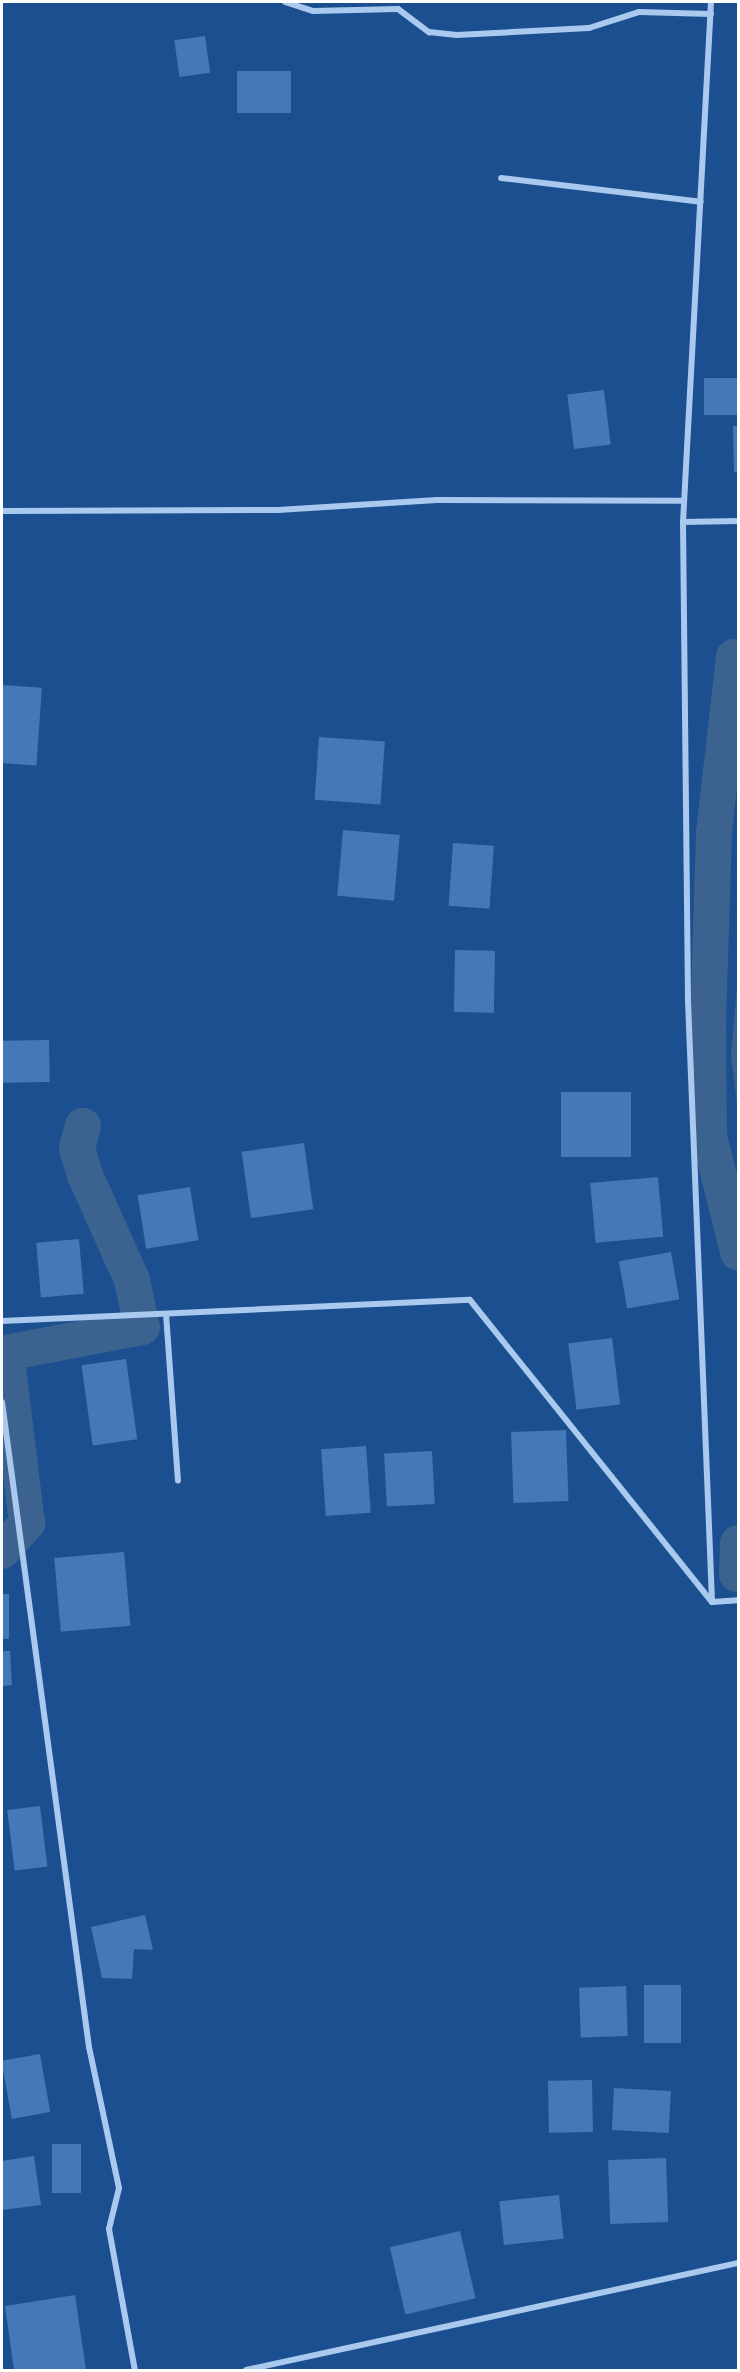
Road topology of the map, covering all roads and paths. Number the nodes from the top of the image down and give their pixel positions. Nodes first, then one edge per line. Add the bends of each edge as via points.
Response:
1 (285, 2) edge
2 (711, 2) edge
3 (711, 14) junction
4 (501, 178) dead end
5 (701, 202) junction
6 (684, 501) junction
7 (2, 511) edge
8 (738, 520) edge
9 (683, 522) junction
10 (166, 1314) junction
11 (2, 1321) edge
12 (2, 1402) edge
13 (178, 1481) dead end
14 (738, 1600) edge
15 (712, 1602) junction
16 (738, 2263) edge
17 (135, 2370) edge
18 (246, 2370) edge

1 - 3 street via 289,7 313,11 398,9 429,32 457,35 589,28 639,12
2 - 3 street
3 - 5 street
4 - 5 street
5 - 6 street
6 - 7 street via 436,500 278,510
6 - 9 street
8 - 9 street
9 - 15 street via 688,1001
10 - 11 street
10 - 13 street
10 - 15 street via 470,1300
12 - 17 street via 89,2047 119,2188 109,2229
14 - 15 street
16 - 18 street

